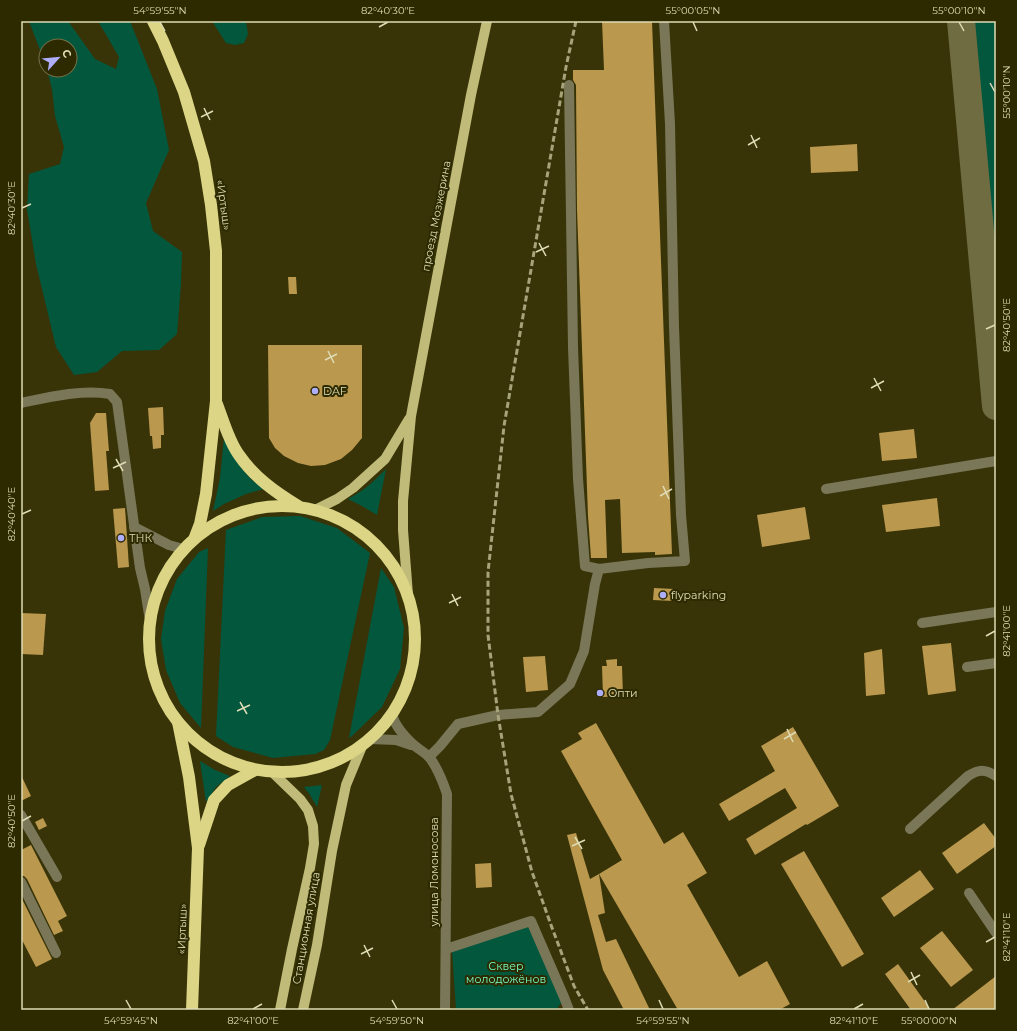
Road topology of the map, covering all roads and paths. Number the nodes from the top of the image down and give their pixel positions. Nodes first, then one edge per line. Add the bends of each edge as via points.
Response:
1 (153, 21) edge
2 (487, 21) edge
3 (664, 21) edge
4 (569, 85) dead end
5 (216, 401) junction
6 (21, 403) edge
7 (411, 416) junction
8 (996, 461) edge
9 (826, 489) dead end
10 (299, 506) junction
11 (316, 510) junction
12 (134, 527) junction
13 (195, 537) junction
14 (183, 549) junction
15 (599, 569) junction
16 (408, 596) junction
17 (996, 612) edge
18 (150, 621) junction
19 (922, 623) dead end
20 (996, 664) edge
21 (967, 667) dead end
22 (392, 714) junction
23 (178, 722) junction
24 (367, 742) junction
25 (415, 746) junction
26 (429, 757) junction
27 (255, 770) junction
28 (273, 773) junction
29 (996, 776) edge
30 (21, 815) edge
31 (910, 830) dead end
32 (198, 848) junction
33 (57, 877) dead end
34 (21, 882) edge
35 (969, 893) dead end
36 (996, 933) edge
37 (446, 949) junction
38 (56, 953) dead end
39 (192, 1010) edge
40 (280, 1010) edge
41 (303, 1010) edge
42 (445, 1010) edge
43 (569, 1010) edge

1 - 5 highway, «Иртыш» via 184,92 204,162 216,251
2 - 7 main road, проезд Мозжерина
3 - 15 street via 670,124 681,515 685,561
4 - 15 street via 578,479 585,566
5 - 10 highway via 238,455 255,474 280,495
5 - 13 highway via 206,494
6 - 12 street via 55,395 99,392 110,394 117,402
7 - 11 main road, проезд Мозжерина via 385,459 353,488
7 - 16 main road, проезд Мозжерина via 403,501
8 - 9 street
10 - 11 highway
10 - 13 highway via 271,506 244,510 218,521
11 - 16 highway via 346,522 372,541 394,566
12 - 14 street via 169,545
12 - 18 street
13 - 14 highway
14 - 18 highway via 167,570 158,589
15 - 26 street via 584,651 570,684 538,712 498,715 458,724
16 - 22 highway via 414,626 414,656 406,686
17 - 19 street
18 - 23 highway via 150,657 159,691
20 - 21 street
22 - 24 highway
22 - 25 street via 401,732
23 - 27 highway via 208,750
23 - 32 highway via 189,777
24 - 25 street via 396,740
24 - 28 highway via 341,758 316,768
24 - 41 main road, Станционная улица via 346,785
25 - 26 street, улица Ломоносова
26 - 37 street, улица Ломоносова via 440,775 447,794
27 - 28 highway
27 - 32 highway via 228,785 214,800
28 - 40 main road, Станционная улица via 308,810 313,826 314,844
29 - 31 street via 982,770 968,776
30 - 33 street
32 - 39 highway, «Иртыш»
34 - 38 street
35 - 36 street
37 - 42 street, улица Ломоносова
37 - 43 street via 531,921

